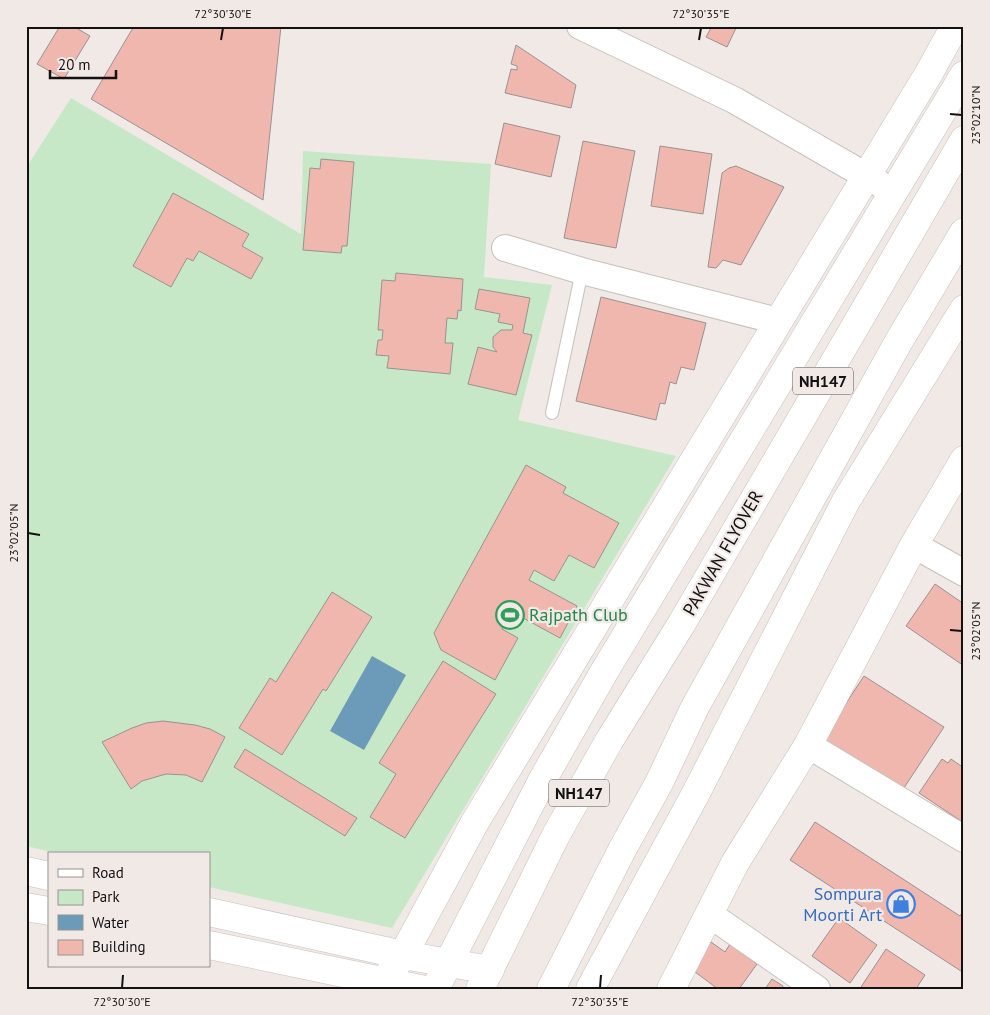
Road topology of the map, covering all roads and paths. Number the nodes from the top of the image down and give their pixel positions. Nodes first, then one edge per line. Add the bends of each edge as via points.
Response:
1 (580, 26) edge
2 (955, 26) edge
3 (964, 75) edge
4 (964, 140) edge
5 (866, 177) junction
6 (894, 192) junction
7 (964, 232) edge
8 (505, 248) dead end
9 (582, 271) junction
10 (964, 310) edge
11 (778, 322) junction
12 (552, 413) dead end
13 (964, 460) edge
14 (914, 545) junction
15 (964, 573) edge
16 (808, 745) junction
17 (964, 839) edge
18 (26, 871) edge
19 (48, 876) edge
20 (26, 906) edge
21 (48, 911) edge
22 (210, 912) edge
23 (709, 914) junction
24 (210, 944) edge
25 (403, 955) junction
26 (448, 962) junction
27 (485, 980) edge
28 (382, 985) edge
29 (420, 989) edge
30 (435, 989) edge
31 (551, 989) edge
32 (590, 989) edge
33 (671, 989) edge
34 (817, 989) edge

1 - 5 street via 734,100
2 - 5 main road
3 - 6 main road
4 - 27 main road, PAKWAN FLYOVER / NH147 via 560,826
5 - 6 street
5 - 11 main road
6 - 26 main road via 595,688 543,779
7 - 31 main road, NH147 via 695,707
8 - 9 street
9 - 11 street
9 - 12 lane
10 - 32 main road via 846,502 696,793
11 - 25 main road via 475,822
13 - 14 main road
14 - 15 street
14 - 16 main road
16 - 17 street
16 - 23 main road via 735,863
18 - 19 main road
20 - 21 main road
22 - 25 main road
23 - 33 main road
23 - 34 street
24 - 28 main road
25 - 26 main road
25 - 28 main road
26 - 27 main road
26 - 30 main road
28 - 29 main road

